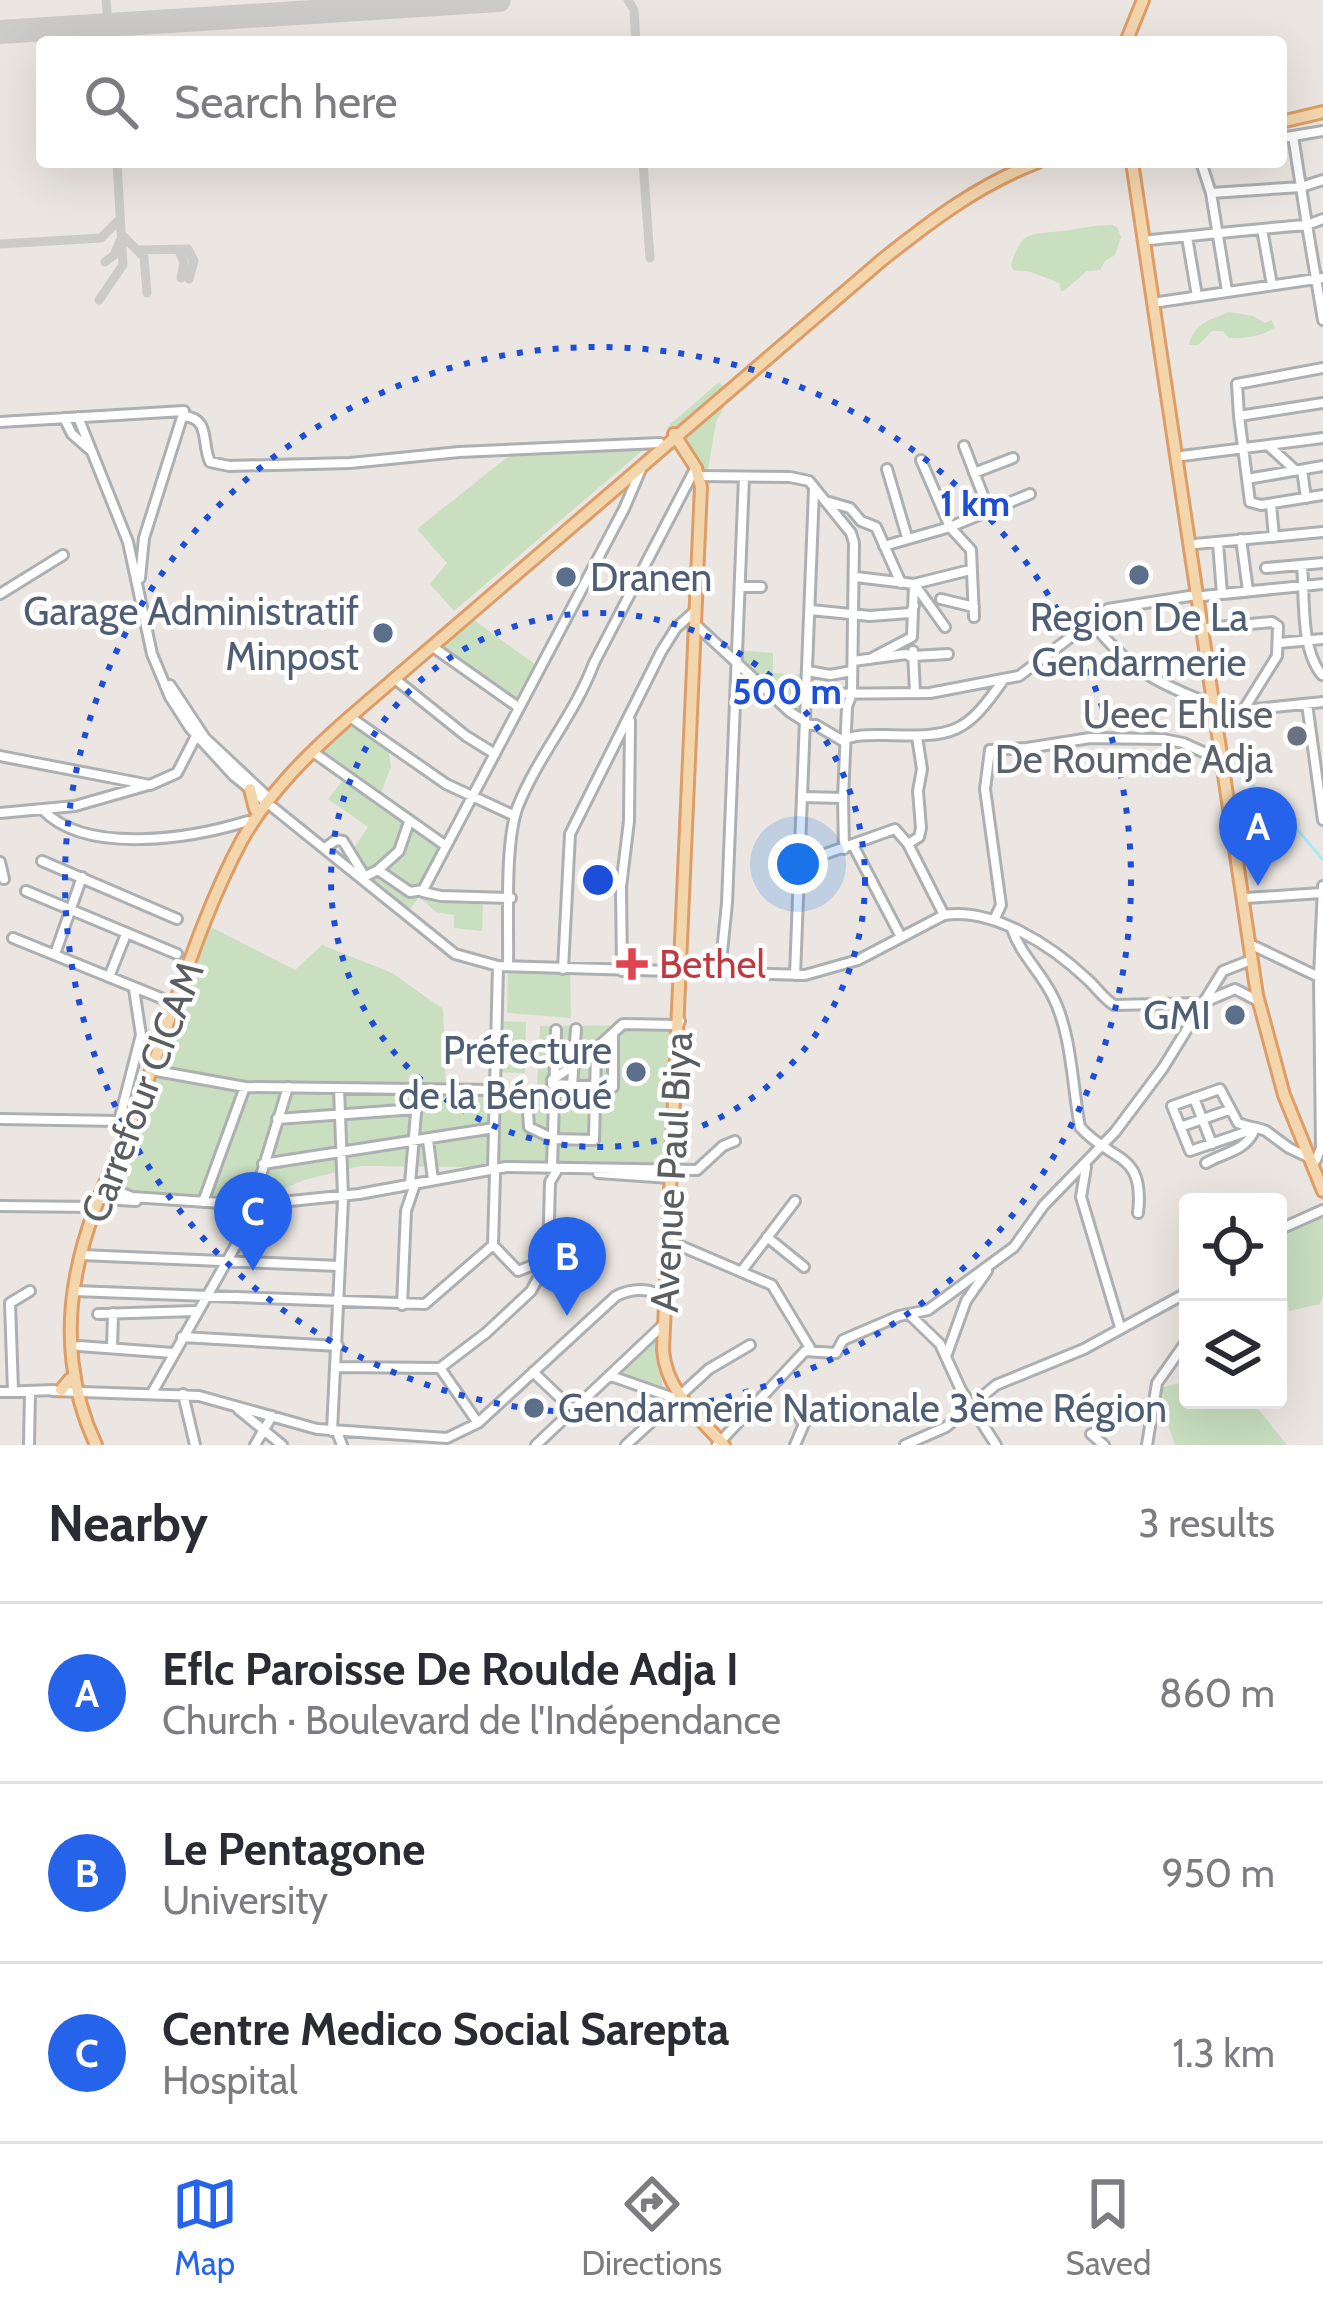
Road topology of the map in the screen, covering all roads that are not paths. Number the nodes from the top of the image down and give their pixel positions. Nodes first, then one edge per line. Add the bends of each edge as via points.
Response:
1 (1143, 0) edge
2 (1128, 36) edge
3 (1323, 110) edge
4 (1287, 119) edge
5 (1323, 131) edge
6 (1294, 136) junction
7 (1287, 137) edge
8 (1011, 168) edge
9 (1024, 168) edge
10 (1135, 168) edge
11 (1135, 168) edge
12 (1204, 168) edge
13 (1323, 179) edge
14 (1301, 187) junction
15 (1211, 193) junction
16 (1323, 219) edge
17 (1307, 224) junction
18 (1262, 229) junction
19 (1217, 233) junction
20 (1186, 237) junction
21 (1149, 240) junction
22 (1320, 279) edge
23 (1272, 285) junction
24 (1227, 291) junction
25 (1197, 296) junction
26 (1159, 302) junction
27 (1323, 318) edge
28 (1323, 368) edge
29 (1323, 403) edge
30 (184, 414) junction
31 (1239, 416) junction
32 (70, 418) junction
33 (0, 422) edge
34 (1323, 438) edge
35 (673, 441) junction
36 (964, 446) dead end
37 (1270, 447) junction
38 (1244, 450) junction
39 (93, 453) junction
40 (1182, 455) junction
41 (1013, 458) dead end
42 (921, 460) dead end
43 (642, 466) junction
44 (1323, 466) edge
45 (886, 469) dead end
46 (1299, 470) junction
47 (697, 472) junction
48 (974, 473) junction
49 (744, 477) junction
50 (1247, 479) junction
51 (814, 488) junction
52 (1030, 494) dead end
53 (1323, 495) edge
54 (1306, 498) junction
55 (827, 501) junction
56 (1271, 504) junction
57 (989, 511) junction
58 (950, 527) junction
59 (1323, 532) edge
60 (908, 537) junction
61 (1274, 537) junction
62 (1241, 539) junction
63 (1218, 543) dead end
64 (1195, 544) junction
65 (884, 546) junction
66 (63, 555) dead end
67 (1323, 563) edge
68 (1302, 565) junction
69 (1266, 568) dead end
70 (970, 570) junction
71 (856, 577) junction
72 (901, 583) junction
73 (914, 584) junction
74 (1323, 584) edge
75 (1304, 586) junction
76 (741, 587) junction
77 (761, 587) dead end
78 (1248, 592) junction
79 (0, 593) edge
80 (1222, 594) junction
81 (1200, 595) junction
82 (941, 599) dead end
83 (914, 606) junction
84 (696, 610) junction
85 (811, 610) junction
86 (855, 612) junction
87 (1091, 621) junction
88 (696, 625) junction
89 (945, 627) dead end
90 (1207, 628) junction
91 (1323, 639) edge
92 (1308, 640) junction
93 (1279, 643) junction
94 (433, 647) junction
95 (913, 654) junction
96 (948, 654) dead end
97 (734, 658) junction
98 (870, 658) junction
99 (852, 666) junction
100 (808, 671) junction
101 (1322, 675) edge
102 (1004, 678) junction
103 (395, 679) junction
104 (853, 693) junction
105 (915, 693) junction
106 (807, 694) junction
107 (1323, 702) edge
108 (1307, 704) junction
109 (518, 706) junction
110 (1216, 710) junction
111 (1244, 710) junction
112 (350, 717) junction
113 (630, 721) junction
114 (806, 724) junction
115 (192, 729) junction
116 (917, 737) junction
117 (848, 741) junction
118 (311, 751) junction
119 (495, 754) junction
120 (0, 756) edge
121 (1221, 760) junction
122 (145, 785) junction
123 (472, 797) junction
124 (803, 797) junction
125 (843, 798) junction
126 (268, 800) junction
127 (43, 810) junction
128 (0, 813) edge
129 (515, 816) junction
130 (1323, 820) edge
131 (248, 821) junction
132 (409, 822) junction
133 (908, 844) junction
134 (446, 846) junction
135 (325, 848) junction
136 (849, 848) junction
137 (42, 861) dead end
138 (0, 862) edge
139 (800, 868) junction
140 (377, 870) junction
141 (82, 878) junction
142 (4, 879) dead end
143 (365, 879) junction
144 (26, 890) dead end
145 (1322, 890) edge
146 (422, 892) junction
147 (511, 898) junction
148 (1246, 898) junction
149 (73, 910) junction
150 (944, 915) junction
151 (995, 918) junction
152 (177, 919) dead end
153 (1012, 928) junction
154 (126, 934) junction
155 (901, 937) junction
156 (14, 938) dead end
157 (1253, 946) junction
158 (56, 954) junction
159 (177, 954) dead end
160 (1251, 960) junction
161 (503, 966) junction
162 (563, 969) junction
163 (622, 971) junction
164 (680, 972) junction
165 (720, 972) junction
166 (795, 975) junction
167 (109, 976) junction
168 (1319, 977) junction
169 (134, 989) junction
170 (161, 998) dead end
171 (1258, 1001) junction
172 (1202, 1004) junction
173 (1322, 1007) edge
174 (678, 1025) junction
175 (576, 1029) dead end
176 (556, 1030) dead end
177 (613, 1033) junction
178 (596, 1049) junction
179 (573, 1067) junction
180 (151, 1070) junction
181 (552, 1082) junction
182 (572, 1086) junction
183 (245, 1087) junction
184 (288, 1087) junction
185 (340, 1088) junction
186 (594, 1088) junction
187 (418, 1089) junction
188 (494, 1094) junction
189 (1194, 1098) junction
190 (1323, 1098) edge
191 (416, 1108) junction
192 (1229, 1110) junction
193 (340, 1114) junction
194 (0, 1119) edge
195 (277, 1119) junction
196 (1203, 1119) junction
197 (122, 1122) junction
198 (1180, 1127) junction
199 (494, 1128) junction
200 (1256, 1130) junction
201 (552, 1138) junction
202 (428, 1141) junction
203 (735, 1141) dead end
204 (414, 1143) junction
205 (1212, 1144) junction
206 (1106, 1145) junction
207 (342, 1155) junction
208 (1316, 1159) edge
209 (1206, 1163) dead end
210 (263, 1164) junction
211 (1086, 1164) junction
212 (550, 1171) junction
213 (494, 1172) junction
214 (671, 1173) junction
215 (1323, 1177) edge
216 (433, 1180) junction
217 (412, 1186) junction
218 (1323, 1192) edge
219 (101, 1198) junction
220 (343, 1198) junction
221 (795, 1201) dead end
222 (203, 1202) junction
223 (0, 1206) edge
224 (254, 1206) junction
225 (1323, 1210) edge
226 (1138, 1213) dead end
227 (1287, 1226) edge
228 (767, 1238) junction
229 (668, 1240) junction
230 (493, 1245) junction
231 (81, 1255) junction
232 (548, 1260) junction
233 (226, 1262) junction
234 (339, 1266) junction
235 (804, 1267) dead end
236 (987, 1270) junction
237 (518, 1271) junction
238 (742, 1272) junction
239 (30, 1291) dead end
240 (74, 1291) junction
241 (531, 1291) junction
242 (662, 1292) junction
243 (206, 1296) junction
244 (1179, 1297) edge
245 (338, 1302) junction
246 (402, 1305) junction
247 (196, 1311) junction
248 (113, 1313) junction
249 (98, 1314) dead end
250 (910, 1315) junction
251 (664, 1324) junction
252 (1120, 1327) junction
253 (182, 1336) junction
254 (750, 1345) dead end
255 (79, 1346) dead end
256 (338, 1346) junction
257 (112, 1348) junction
258 (810, 1348) junction
259 (1179, 1352) edge
260 (173, 1353) junction
261 (946, 1355) junction
262 (337, 1367) junction
263 (440, 1368) junction
264 (533, 1372) junction
265 (610, 1376) junction
266 (68, 1389) junction
267 (13, 1391) junction
268 (30, 1391) junction
269 (0, 1392) edge
270 (152, 1393) junction
271 (183, 1394) junction
272 (676, 1397) junction
273 (232, 1403) junction
274 (971, 1405) junction
275 (574, 1412) junction
276 (798, 1415) dead end
277 (272, 1416) junction
278 (478, 1423) junction
279 (264, 1431) junction
280 (334, 1431) junction
281 (1091, 1434) dead end
282 (382, 1435) junction
283 (721, 1444) edge
284 (29, 1445) edge
285 (93, 1445) edge
286 (195, 1445) edge
287 (255, 1445) edge
288 (282, 1445) edge
289 (342, 1445) edge
290 (368, 1445) edge
291 (536, 1445) edge
292 (626, 1445) edge
293 (794, 1445) edge
294 (905, 1445) edge
295 (996, 1445) edge
296 (1104, 1445) edge
297 (1147, 1445) edge

1 - 2 main road
3 - 4 main road
5 - 6 street
6 - 7 street
6 - 14 street
8 - 35 main road via 913,229
9 - 35 main road via 943,211
10 - 21 main road
11 - 81 main road
12 - 15 street
13 - 14 street
14 - 15 street
14 - 17 street
15 - 19 street
16 - 17 street
17 - 18 street
17 - 22 street
18 - 19 street
18 - 23 street
19 - 20 street
19 - 24 street
20 - 21 street
20 - 25 street
21 - 26 main road
22 - 23 street
22 - 27 street
23 - 24 street
24 - 25 street
25 - 26 street
26 - 40 main road
28 - 31 street via 1237,384
29 - 31 street
30 - 32 street
30 - 35 street via 202,424 210,462 229,466
30 - 115 street via 140,568 154,646
31 - 38 street
32 - 33 street
32 - 39 street
32 - 39 street
34 - 37 street
35 - 43 main road
35 - 47 main road
35 - 126 main road via 323,733
36 - 48 street
37 - 38 street
37 - 46 street
38 - 40 street
38 - 50 street
39 - 115 street via 128,542 152,654
40 - 64 main road
41 - 48 street
42 - 58 street
43 - 94 main road
43 - 109 street
44 - 46 street
45 - 60 street
46 - 50 street
46 - 54 street
47 - 49 street
47 - 84 main road, Avenue Paul Biya
47 - 129 street
48 - 57 street
49 - 51 street via 802,478
49 - 76 street
50 - 56 street via 1250,502
51 - 55 street
51 - 85 street
52 - 57 street
53 - 54 street
54 - 56 street
55 - 65 street via 875,525
55 - 71 street via 853,537
56 - 61 street
57 - 58 street
58 - 60 street
58 - 70 street via 971,550
59 - 61 street
60 - 65 street
61 - 62 street
62 - 64 street
62 - 78 street
63 - 80 street
64 - 81 main road
65 - 72 street
66 - 79 street
67 - 68 street
68 - 69 street
68 - 75 street
70 - 73 street
70 - 82 street via 974,612
71 - 72 street
71 - 86 street
72 - 73 street
73 - 83 street
73 - 89 street
74 - 75 street
75 - 78 street
75 - 92 street
76 - 77 street
76 - 97 street
78 - 80 street
80 - 81 street
81 - 87 street via 1114,607
81 - 90 main road
81 - 110 main road
83 - 86 street via 910,613
83 - 98 street via 913,637
84 - 88 main road, Avenue Paul Biya
84 - 113 street via 673,632
85 - 86 street
85 - 100 street
86 - 99 street
87 - 102 street via 1024,674
87 - 110 street via 1143,675
88 - 97 street
88 - 164 main road, Avenue Paul Biya
90 - 93 street via 1275,622
90 - 110 main road
91 - 92 street
92 - 93 street
92 - 101 street
93 - 111 street
94 - 103 main road
94 - 109 street
95 - 96 street
95 - 98 street
95 - 105 street
97 - 114 street
97 - 165 street
98 - 99 street
99 - 100 street via 830,676
99 - 104 street
100 - 106 street
102 - 105 street
102 - 116 street via 964,728
103 - 112 main road
103 - 119 street
104 - 105 street
104 - 106 street
104 - 117 street
106 - 114 street
107 - 108 street
108 - 111 street
108 - 130 street
109 - 119 street
110 - 111 street
110 - 121 main road
110 - 148 main road
112 - 118 main road
112 - 123 street
113 - 162 street via 570,833
113 - 163 street
114 - 117 street
114 - 124 street
115 - 122 street via 184,766
115 - 126 street
116 - 117 street via 856,734
116 - 133 street via 920,833
117 - 125 street
118 - 126 main road
118 - 132 street
119 - 123 street
120 - 122 street
121 - 151 street via 1163,740 1090,738 990,750 985,789 1001,905
121 - 160 main road
122 - 127 street
123 - 129 street
123 - 134 street
124 - 125 street
124 - 139 street
125 - 136 street
126 - 131 main road
126 - 135 street
126 - 180 main road, Carrefour CICAM via 206,923
127 - 128 street
127 - 131 street via 76,829 123,840
129 - 147 street
131 - 197 main road
132 - 134 street
132 - 140 street via 399,851
133 - 136 street via 895,829
133 - 150 street
134 - 146 street
135 - 143 street
135 - 143 street via 343,841
136 - 139 street
136 - 155 street
137 - 141 street
138 - 142 street
139 - 166 street
140 - 143 street
140 - 146 street
141 - 149 street
141 - 152 street
143 - 161 street via 435,941 472,961
144 - 149 street
145 - 148 street
145 - 168 street
146 - 147 street
147 - 161 street
148 - 157 main road
149 - 154 street
149 - 158 street
150 - 151 street
150 - 155 street
151 - 153 street
153 - 172 street via 1114,1005
153 - 206 street via 1060,1015 1080,1127
154 - 159 street
154 - 167 street
155 - 166 street via 858,960
156 - 158 street
157 - 168 street
157 - 208 main road via 1288,1094
158 - 167 street
160 - 171 main road
160 - 172 street via 1223,971
161 - 162 street
161 - 188 street
162 - 163 street
163 - 164 street
164 - 165 street
164 - 174 main road, Avenue Paul Biya
165 - 166 street
167 - 169 street
168 - 173 street
169 - 170 street
169 - 197 street via 142,1035
171 - 172 street via 1235,989
171 - 208 main road via 1278,1077
172 - 206 street
173 - 190 street
174 - 177 street via 622,1024
174 - 214 main road, Avenue Paul Biya
175 - 179 street
176 - 181 street
177 - 178 street
177 - 186 street via 613,1088
178 - 179 street
178 - 186 street
179 - 181 street
179 - 182 street
180 - 183 street
180 - 219 main road, Carrefour CICAM
181 - 182 street
181 - 201 street
182 - 186 street
183 - 184 street
183 - 222 street
184 - 185 street
184 - 195 street
185 - 187 street
185 - 193 street
186 - 201 street via 594,1140
187 - 188 street
187 - 191 street
188 - 199 street
188 - 201 street via 527,1098 529,1127
189 - 192 street via 1221,1090
189 - 196 street
189 - 198 street via 1172,1106
190 - 208 street
191 - 193 street
191 - 204 street
192 - 196 street
192 - 200 street
193 - 195 street
193 - 207 street
194 - 197 street
195 - 210 street
196 - 198 street
196 - 205 street
197 - 219 main road
198 - 205 street via 1189,1150
199 - 202 street
199 - 213 street
200 - 205 street
200 - 208 street
200 - 209 street
201 - 212 street
202 - 204 street
202 - 216 street
203 - 214 street via 702,1169
204 - 207 street
204 - 217 street
206 - 211 street
206 - 226 street via 1138,1174
207 - 210 street
207 - 220 street
208 - 215 main road
208 - 218 main road
210 - 224 street
211 - 236 street
211 - 252 street via 1081,1197
212 - 213 street
212 - 214 street
212 - 232 street
213 - 216 street
213 - 217 street
213 - 230 street
214 - 229 main road, Avenue Paul Biya
216 - 217 street
217 - 220 street
217 - 246 street
219 - 222 street
219 - 223 street
219 - 224 street
219 - 231 main road, Carrefour CICAM
219 - 266 main road via 69,1285
220 - 224 street
220 - 234 street
221 - 228 street
222 - 224 street
224 - 233 street
225 - 227 street
228 - 235 street
228 - 238 street
229 - 238 street
229 - 242 main road, Avenue Paul Biya
230 - 237 street
230 - 246 street via 425,1304
231 - 233 street
231 - 240 main road, Carrefour CICAM
232 - 237 street
232 - 241 street
233 - 234 street
233 - 243 street
234 - 245 street
236 - 250 street
236 - 261 street
237 - 241 street
238 - 258 street via 772,1285
239 - 267 street via 10,1306
240 - 243 street
240 - 266 main road, Carrefour CICAM
241 - 263 street
242 - 251 main road, Avenue Paul Biya
242 - 264 street via 616,1296
243 - 245 street
243 - 247 street
244 - 252 street
245 - 246 street
245 - 256 street
247 - 248 street
247 - 253 street
248 - 249 street
248 - 257 street
250 - 258 street via 843,1340 836,1353
250 - 261 street
251 - 265 street
251 - 272 main road, Avenue Paul Biya via 665,1371
252 - 274 street via 996,1385
253 - 256 street
253 - 260 street
254 - 272 street
255 - 257 street
256 - 262 street
257 - 260 street
258 - 283 street
259 - 297 street via 1157,1383
260 - 270 street
261 - 274 street
262 - 263 street
262 - 280 street
263 - 278 street
264 - 275 street
264 - 278 street
265 - 272 street
265 - 275 street
266 - 268 street
266 - 270 street
266 - 285 main road
267 - 268 street
267 - 269 street
268 - 284 street
270 - 271 street
271 - 273 street
271 - 286 street
272 - 283 main road, Avenue Paul Biya
272 - 292 street
273 - 277 street
273 - 279 street
274 - 294 street
274 - 295 street
275 - 291 street
276 - 293 street via 804,1424
277 - 279 street
277 - 280 street
278 - 282 street via 446,1438
279 - 287 street
279 - 288 street
280 - 282 street
280 - 289 street
281 - 296 street
282 - 290 street

